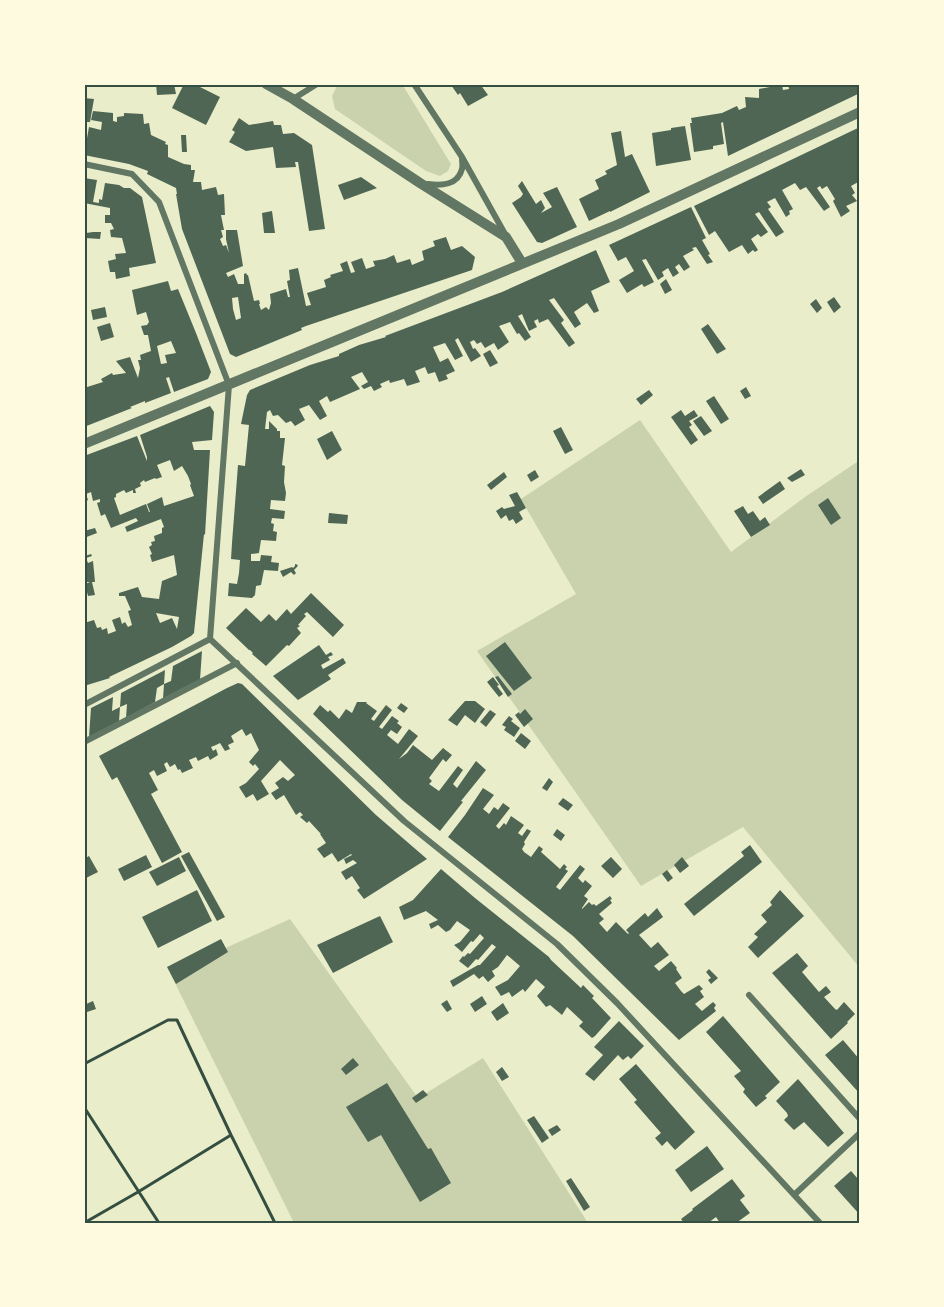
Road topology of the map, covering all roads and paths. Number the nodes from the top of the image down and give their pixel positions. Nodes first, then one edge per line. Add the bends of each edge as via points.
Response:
1 (266, 84) edge
2 (317, 84) edge
3 (414, 84) edge
4 (293, 99) junction
5 (860, 112) edge
6 (462, 157) junction
7 (84, 164) edge
8 (420, 183) junction
9 (506, 237) junction
10 (522, 263) junction
11 (229, 385) junction
12 (84, 444) edge
13 (210, 639) junction
14 (237, 663) junction
15 (84, 705) edge
16 (84, 742) edge
17 (749, 995) dead end
18 (84, 1064) edge
19 (84, 1107) edge
20 (860, 1119) edge
21 (860, 1133) edge
22 (231, 1136) junction
23 (138, 1192) junction
24 (794, 1195) junction
25 (84, 1223) edge
26 (159, 1223) edge
27 (274, 1223) edge
28 (820, 1223) edge

1 - 4 street
2 - 4 street
3 - 6 street
4 - 8 street
5 - 10 street via 619,224
6 - 8 street via 462,169 449,183
6 - 9 street
7 - 11 street via 132,174 159,202
8 - 9 street
9 - 10 street
10 - 11 street
11 - 12 street
11 - 13 street
13 - 14 street
13 - 15 street
14 - 16 street
14 - 24 street via 404,821 557,944 617,1003
17 - 20 street
18 - 22 path via 168,1020 177,1020
19 - 23 path
21 - 24 street
22 - 23 path
22 - 27 path
23 - 25 path
23 - 26 path
24 - 28 street

